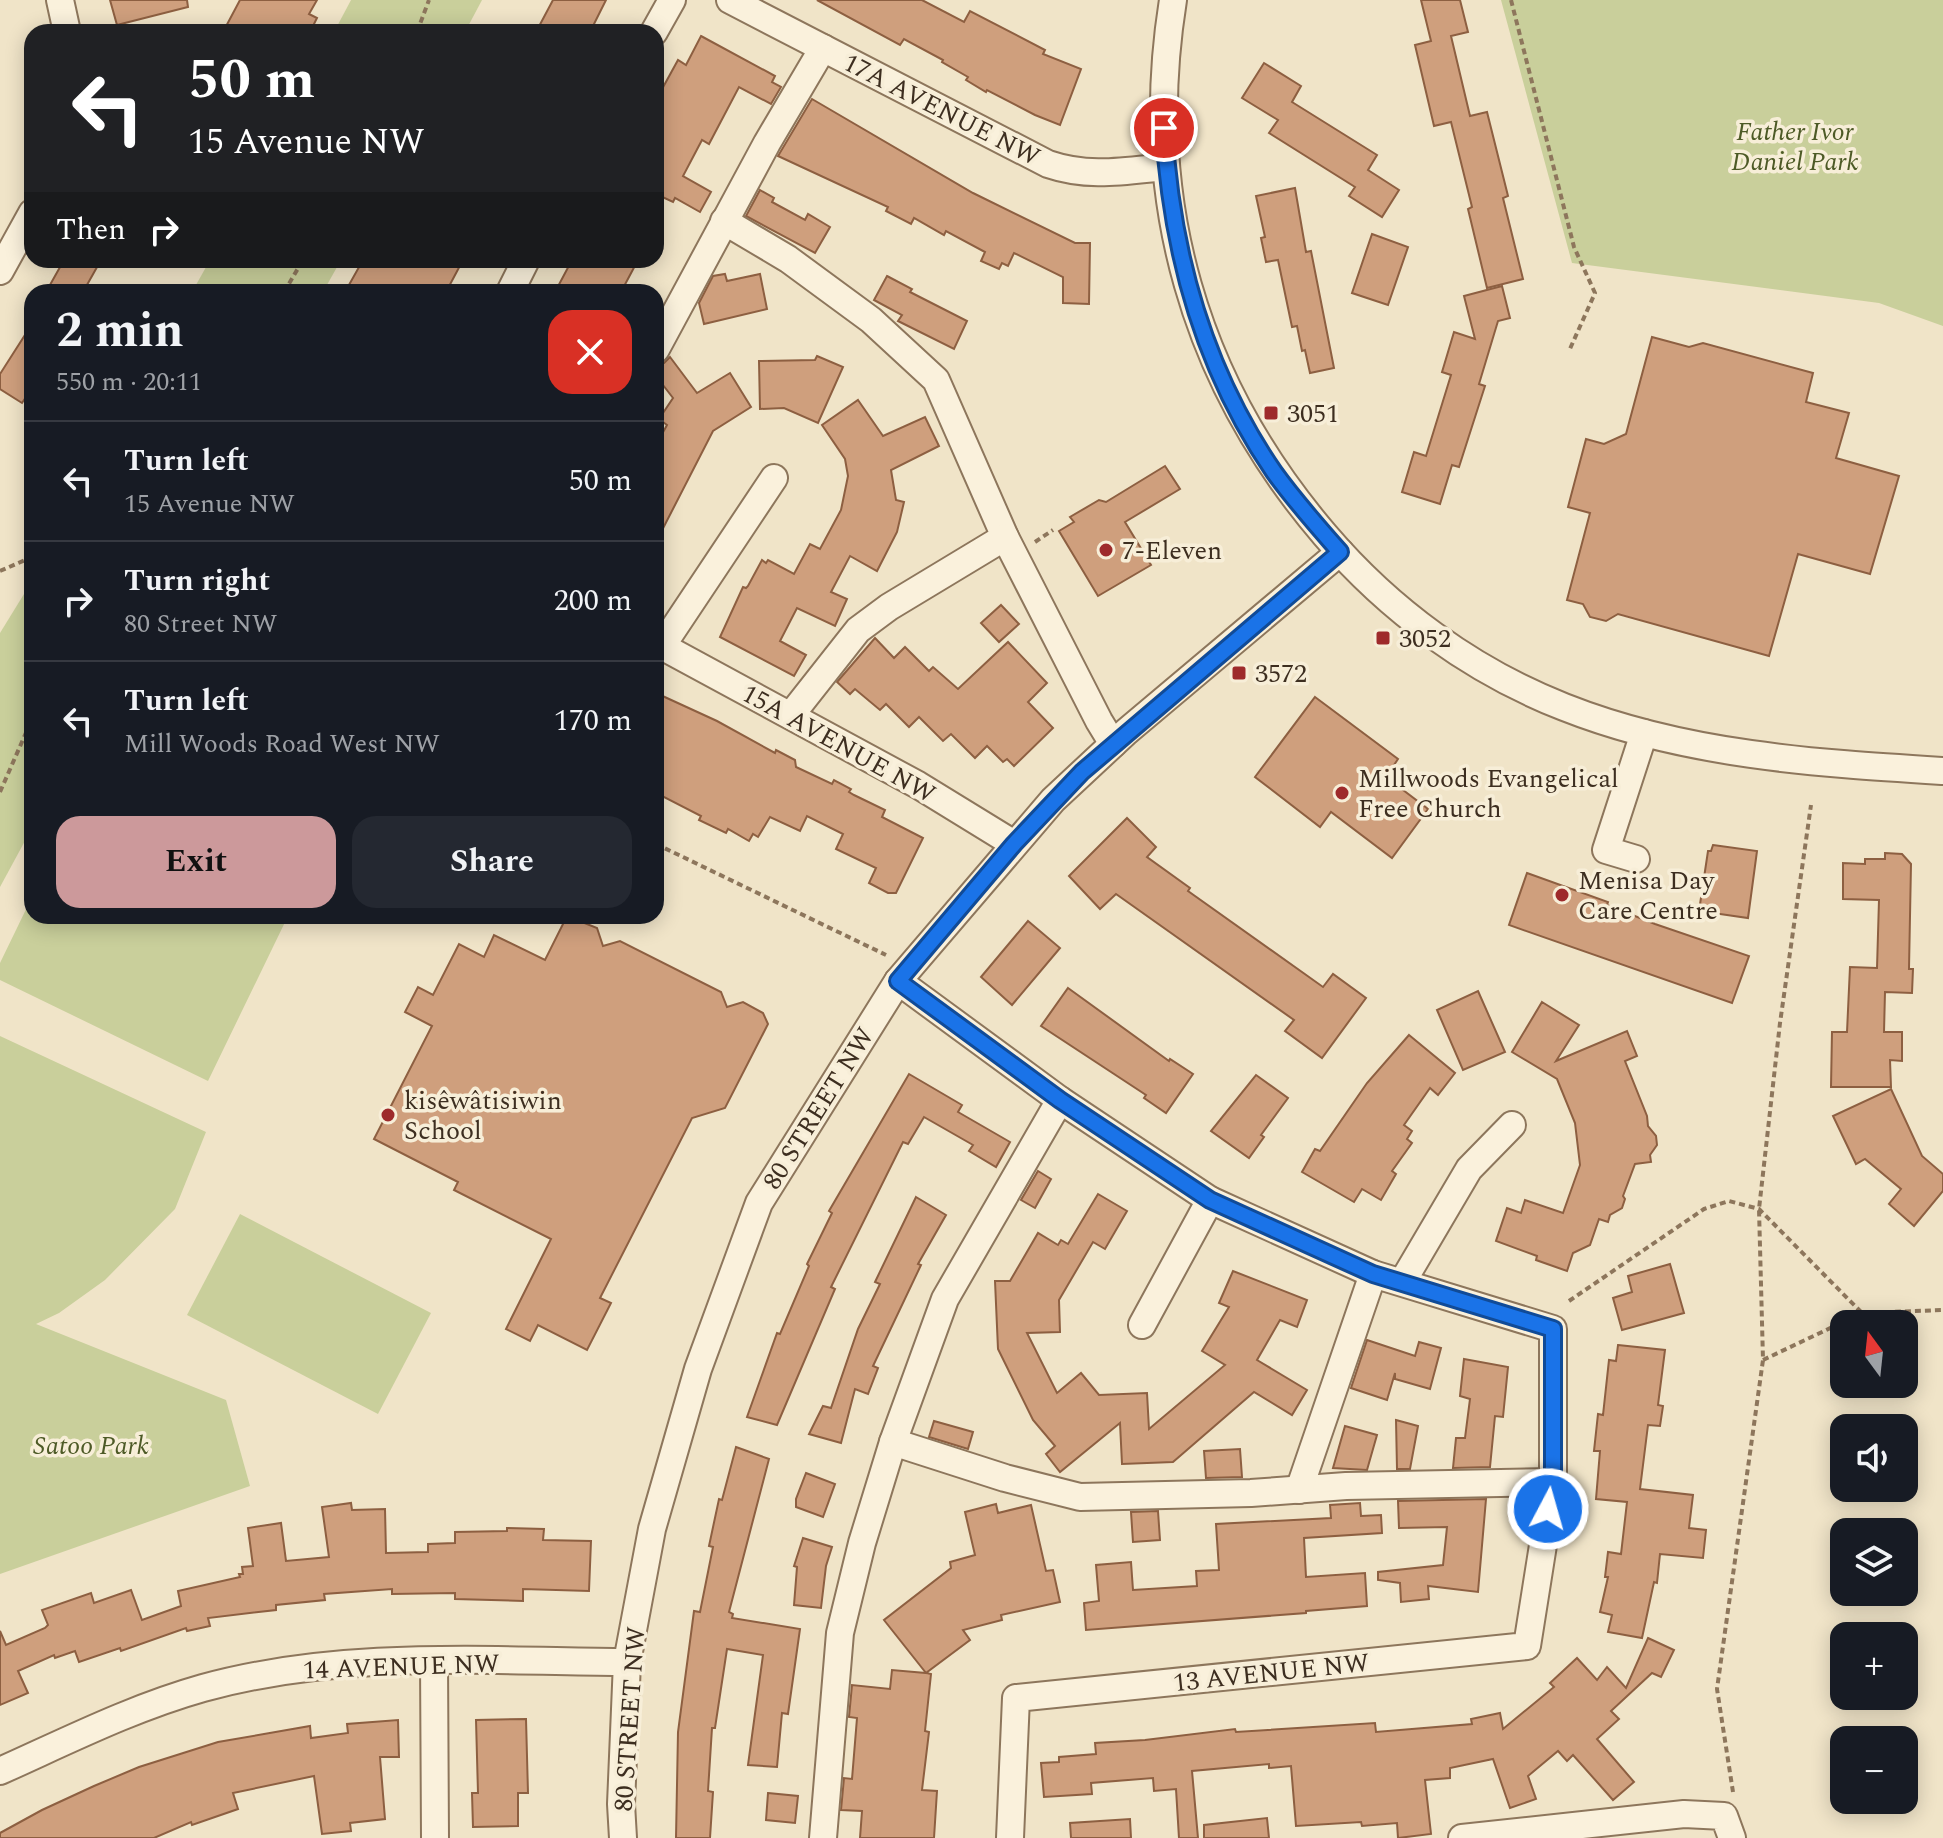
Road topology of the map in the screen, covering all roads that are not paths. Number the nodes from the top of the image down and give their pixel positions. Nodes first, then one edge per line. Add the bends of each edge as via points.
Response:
1 (60, 0) edge
2 (672, 0) edge
3 (730, 0) edge
4 (1173, 0) edge
5 (65, 24) edge
6 (658, 24) edge
7 (823, 48) junction
8 (1166, 167) junction
9 (724, 221) junction
10 (24, 228) edge
11 (0, 271) edge
12 (664, 334) edge
13 (774, 478) dead end
14 (1016, 542) junction
15 (1340, 552) junction
16 (664, 638) edge
17 (664, 648) edge
18 (791, 715) junction
19 (1644, 733) junction
20 (1113, 744) junction
21 (1943, 771) edge
22 (1014, 844) junction
23 (1636, 859) dead end
24 (898, 981) junction
25 (1060, 1100) junction
26 (1512, 1125) dead end
27 (1210, 1200) junction
28 (1373, 1274) junction
29 (1403, 1281) junction
30 (1142, 1325) dead end
31 (893, 1442) junction
32 (1553, 1482) junction
33 (1299, 1490) junction
34 (434, 1661) junction
35 (627, 1662) junction
36 (0, 1771) edge
37 (1728, 1827) edge
38 (435, 1838) edge
39 (623, 1838) edge
40 (823, 1838) edge
41 (1010, 1838) edge
42 (1462, 1838) edge

1 - 5 street
2 - 6 street
3 - 7 street, 17A AVENUE NW
4 - 8 street via 1163,81
7 - 8 street, 17A AVENUE NW via 1057,167 1096,174
7 - 9 street
8 - 15 street via 1189,292 1226,389 1274,471
9 - 12 street
9 - 14 street via 788,259 871,320 936,380
10 - 11 street
13 - 16 street, 15A AVENUE NW
14 - 18 street via 889,607 858,630
14 - 20 street
15 - 19 street via 1424,629 1488,671 1563,707
15 - 20 street, 80 STREET NW
17 - 18 street, 15A AVENUE NW
18 - 22 street, 15A AVENUE NW
19 - 21 street via 1761,756
19 - 23 street via 1606,850
20 - 22 street, 80 STREET NW
22 - 24 street, 80 STREET NW
24 - 25 street
24 - 35 street, 80 STREET NW via 759,1203 685,1413 652,1529
25 - 27 street
25 - 31 street via 945,1299
26 - 29 street via 1469,1169
27 - 28 street
27 - 30 street
28 - 29 street
28 - 33 street
29 - 32 street via 1553,1329
31 - 33 street via 1080,1497
31 - 40 street via 840,1633
32 - 33 street
32 - 41 street, 13 AVENUE NW via 1527,1646 1016,1698
34 - 35 street, 14 AVENUE NW
34 - 36 street, 14 AVENUE NW via 355,1663 204,1688 104,1723
34 - 38 street
35 - 39 street, 80 STREET NW
37 - 42 street via 1684,1814

